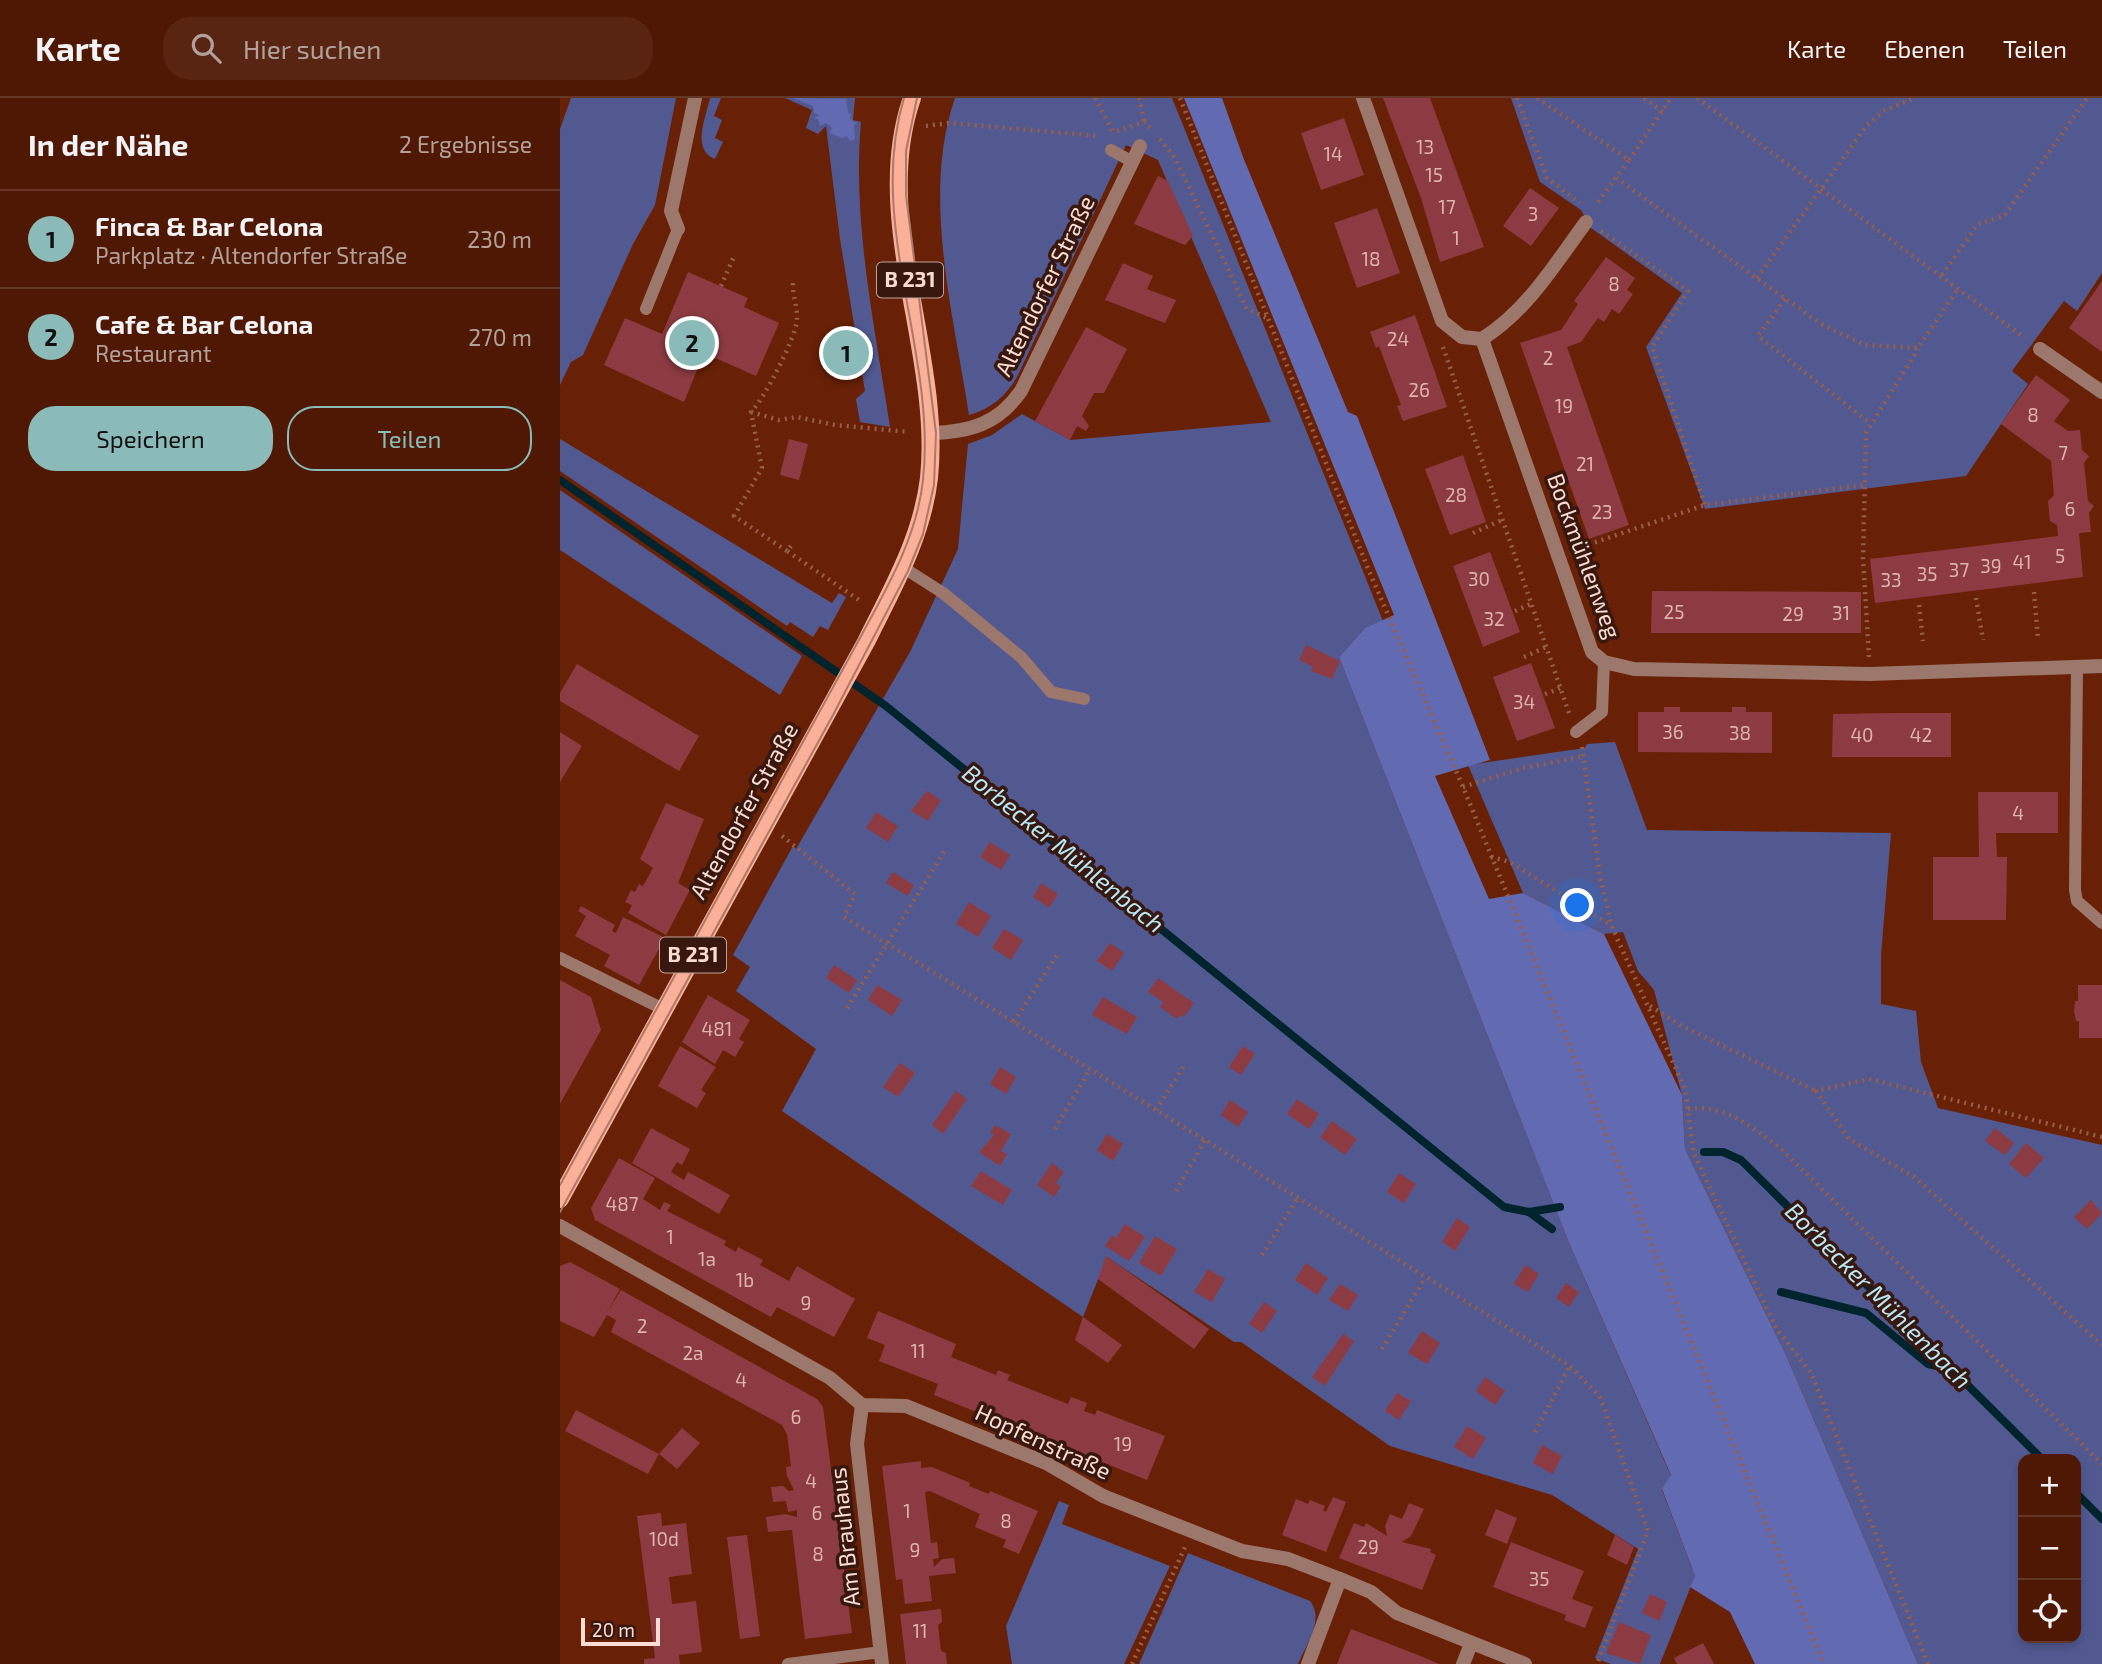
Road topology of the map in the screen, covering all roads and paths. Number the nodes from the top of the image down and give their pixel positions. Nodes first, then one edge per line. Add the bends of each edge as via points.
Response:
1 (695, 98) edge
2 (912, 98) edge
3 (1095, 98) edge
4 (1139, 98) edge
5 (1180, 98) edge
6 (1363, 98) edge
7 (1517, 98) edge
8 (1537, 98) edge
9 (1644, 98) edge
10 (1671, 98) edge
11 (1697, 98) edge
12 (1914, 98) edge
13 (2087, 98) edge
14 (1663, 112) junction
15 (1145, 122) junction
16 (904, 128) junction
17 (1114, 133) junction
18 (1140, 146) joint
19 (1111, 150) joint
20 (1629, 160) junction
21 (1133, 162) junction
22 (1616, 178) junction
23 (1821, 188) junction
24 (1589, 216) junction
25 (678, 229) joint
26 (734, 256) dead end
27 (1941, 275) junction
28 (1757, 278) junction
29 (793, 281) dead end
30 (721, 286) dead end
31 (1959, 287) junction
32 (1785, 299) junction
33 (646, 309) dead end
34 (1269, 319) junction
35 (1442, 321) junction
36 (1482, 339) junction
37 (1919, 348) junction
38 (2040, 349) joint
39 (2102, 393) edge
40 (751, 412) junction
41 (1870, 423) junction
42 (891, 430) dead end
43 (931, 433) junction
44 (1864, 485) junction
45 (1705, 505) junction
46 (1502, 520) junction
47 (1473, 533) dead end
48 (791, 546) dead end
49 (787, 551) junction
50 (1558, 555) junction
51 (904, 568) junction
52 (2034, 592) dead end
53 (1976, 598) dead end
54 (1531, 604) junction
55 (1919, 605) dead end
56 (1516, 611) dead end
57 (879, 615) junction
58 (2038, 639) dead end
59 (1983, 640) dead end
60 (1923, 641) dead end
61 (1546, 648) junction
62 (1524, 657) dead end
63 (1604, 662) junction
64 (2102, 666) edge
65 (2077, 667) junction
66 (1870, 674) junction
67 (1561, 688) junction
68 (1545, 694) dead end
69 (1084, 699) dead end
70 (1576, 732) junction
71 (1585, 756) junction
72 (1463, 787) junction
73 (797, 847) dead end
74 (944, 852) dead end
75 (1491, 857) junction
76 (2102, 923) edge
77 (1612, 927) junction
78 (888, 944) junction
79 (1059, 952) dead end
80 (560, 958) edge
81 (1649, 1006) junction
82 (847, 1008) dead end
83 (663, 1009) junction
84 (1014, 1022) junction
85 (1185, 1064) dead end
86 (1090, 1069) junction
87 (1816, 1091) junction
88 (1688, 1109) junction
89 (1156, 1110) junction
90 (1055, 1129) dead end
91 (2102, 1137) edge
92 (1205, 1140) junction
93 (1176, 1191) dead end
94 (1298, 1198) junction
95 (560, 1199) edge
96 (560, 1226) edge
97 (1262, 1255) dead end
98 (1425, 1278) junction
99 (2102, 1345) edge
100 (1382, 1349) dead end
101 (1570, 1366) junction
102 (862, 1405) junction
103 (1535, 1432) dead end
104 (2102, 1464) edge
105 (1192, 1531) junction
106 (1340, 1579) junction
107 (1471, 1644) junction
108 (882, 1658) edge
109 (788, 1664) edge
110 (1132, 1664) edge
111 (1308, 1664) edge
112 (1463, 1664) edge
113 (1525, 1664) edge
114 (1597, 1664) edge
115 (1824, 1664) edge
116 (1928, 1664) edge

1 - 25 street via 671,211
2 - 16 main road, Altendorfer Straße / B 231
3 - 17 path
4 - 15 path
5 - 34 path
6 - 35 street
7 - 24 path via 1547,178
8 - 20 path
9 - 14 path
10 - 14 path
11 - 23 path
12 - 23 path via 1884,111 1867,125
13 - 27 path via 2004,216 1978,224
14 - 20 path
15 - 17 path
15 - 18 path
15 - 34 path via 1175,158 1247,309
16 - 17 path via 949,123 1101,136
16 - 43 main road, Altendorfer Straße / B 231 via 901,214
17 - 19 path
18 - 21 street, Altendorfer Straße
19 - 21 lane
20 - 22 path
21 - 43 street, Altendorfer Straße via 1011,406 978,428
22 - 24 path
22 - 28 path
23 - 27 path
23 - 28 path
24 - 36 street via 1524,306
24 - 45 path via 1597,229 1688,291 1652,347
25 - 33 lane
26 - 30 path
27 - 31 path
28 - 32 path
29 - 40 path via 797,319 764,399
31 - 37 path
31 - 38 path
32 - 37 path via 1821,324 1865,345
32 - 41 path via 1758,336
34 - 72 path via 1369,571
35 - 36 street via 1462,337
35 - 46 path via 1444,352
36 - 50 street, Bockmühlenweg
37 - 41 path
38 - 39 street
40 - 42 path via 779,420 797,417
40 - 49 path via 762,468 734,516
41 - 44 path
43 - 51 main road, Altendorfer Straße / B 231 via 926,499
44 - 45 path
44 - 66 path
45 - 50 path
46 - 47 path
46 - 54 path
48 - 49 path
49 - 57 path
50 - 63 street, Bockmühlenweg via 1592,652
51 - 57 main road, Altendorfer Straße / B 231
51 - 69 lane via 943,593 1021,657 1051,692
52 - 58 path
53 - 59 path
54 - 56 path
54 - 61 path
55 - 60 path
57 - 83 main road, Altendorfer Straße / B 231
61 - 62 path
61 - 67 path
63 - 66 street, Bockmühlenweg via 1634,669
63 - 70 lane via 1602,712
64 - 65 street, Bockmühlenweg
65 - 66 street, Bockmühlenweg
65 - 76 lane via 2075,890 2077,901
67 - 68 path
67 - 70 path
70 - 71 path
71 - 72 path via 1523,768
71 - 77 path via 1600,877
72 - 75 path
73 - 78 path via 855,894 844,917
74 - 78 path
75 - 77 path via 1510,862
75 - 115 path
77 - 81 path
78 - 82 path
78 - 84 path
79 - 84 path
80 - 83 lane
81 - 87 path
81 - 88 path via 1685,1089
83 - 95 main road, Altendorfer Straße / B 231
84 - 86 path
85 - 89 path
86 - 89 path
86 - 90 path
87 - 91 path via 1869,1079
87 - 99 path via 1849,1139 1914,1177
88 - 104 path via 1704,1107 1735,1116 1779,1147
88 - 116 path via 1694,1154 1776,1328 1811,1373
89 - 92 path
92 - 93 path
92 - 94 path
94 - 97 path
94 - 98 path
96 - 102 street via 830,1378
98 - 100 path
98 - 101 path
101 - 103 path
101 - 114 path via 1600,1397 1648,1531
102 - 105 street, Hopfenstraße via 906,1406 1046,1463 1103,1496
102 - 108 street, Am Brauhaus via 857,1444
105 - 106 street, Hopfenstraße via 1242,1551 1288,1559
105 - 110 path
106 - 107 street, Hopfenstraße via 1371,1592 1397,1613
106 - 111 street
107 - 112 street
107 - 113 street, Hopfenstraße
108 - 109 lane

